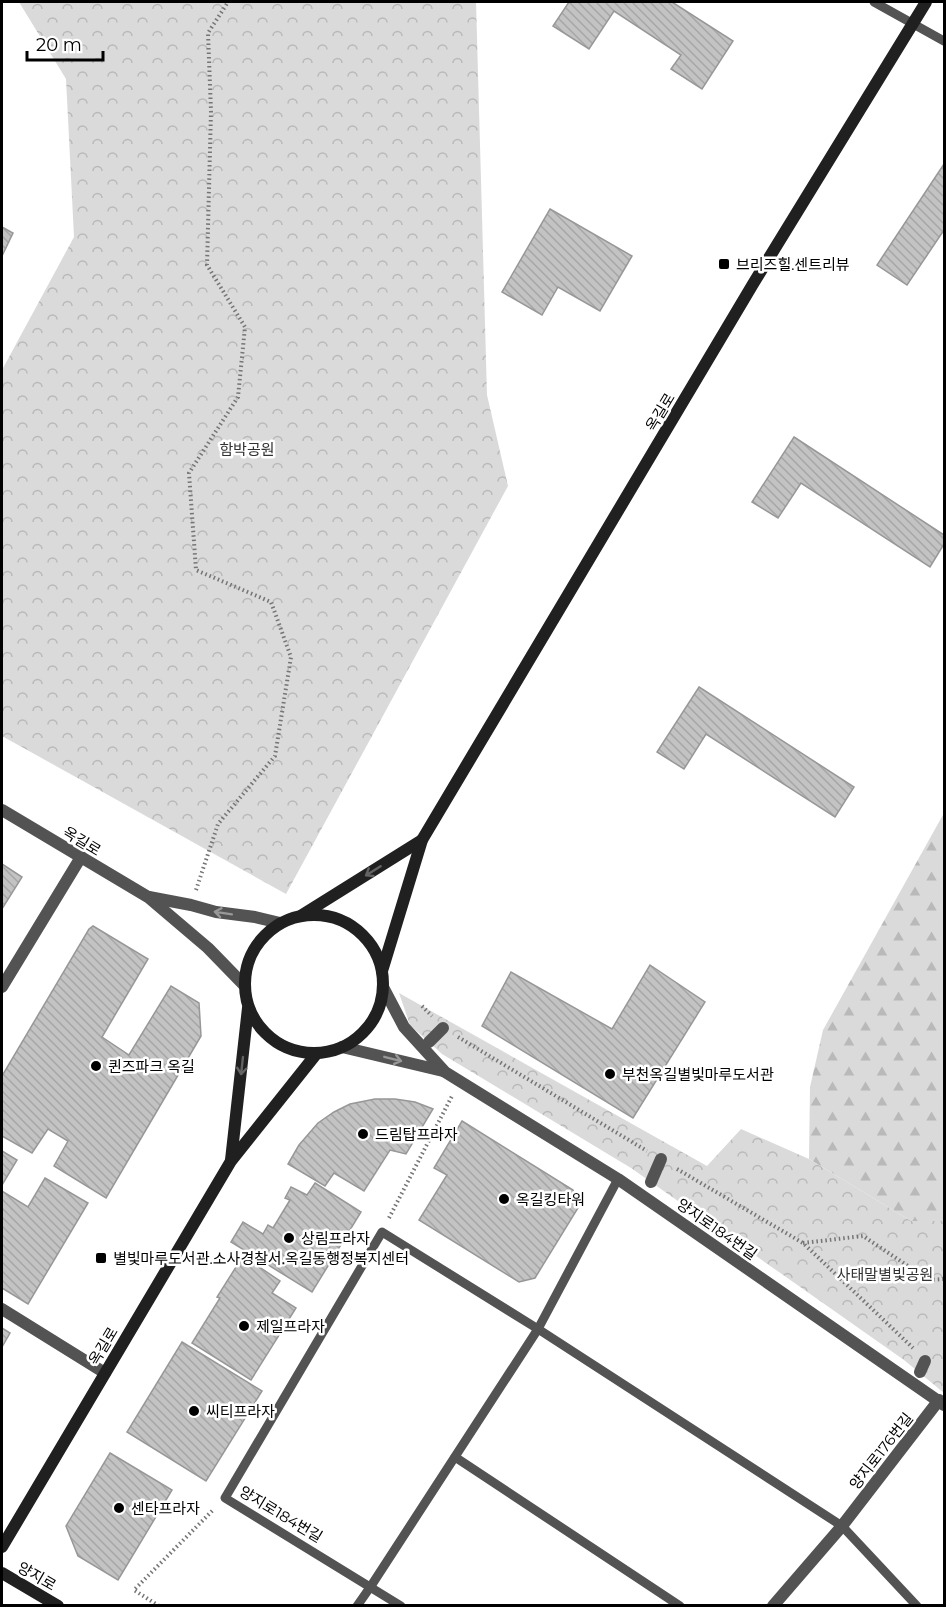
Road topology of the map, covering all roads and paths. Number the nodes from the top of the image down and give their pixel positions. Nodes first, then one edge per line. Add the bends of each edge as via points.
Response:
1 (228, 2) edge
2 (874, 2) edge
3 (926, 2) edge
4 (913, 23) junction
5 (945, 41) edge
6 (2, 810) edge
7 (422, 840) junction
8 (81, 857) junction
9 (148, 897) junction
10 (191, 905) junction
11 (301, 915) junction
12 (280, 922) junction
13 (382, 971) junction
14 (244, 985) junction
15 (2, 987) edge
16 (383, 987) junction
17 (422, 1006) dead end
18 (248, 1008) junction
19 (443, 1028) junction
20 (429, 1042) dead end
21 (342, 1047) junction
22 (317, 1053) junction
23 (445, 1072) junction
24 (460, 1081) junction
25 (661, 1159) junction
26 (231, 1161) junction
27 (618, 1179) junction
28 (651, 1182) dead end
29 (382, 1232) junction
30 (803, 1243) junction
31 (945, 1279) edge
32 (2, 1309) edge
33 (538, 1329) junction
34 (922, 1366) dead end
35 (105, 1373) junction
36 (942, 1402) edge
37 (455, 1457) junction
38 (225, 1498) junction
39 (842, 1526) junction
40 (2, 1547) edge
41 (2, 1573) edge
42 (371, 1586) junction
43 (58, 1605) edge
44 (159, 1605) edge
45 (357, 1605) edge
46 (401, 1605) edge
47 (680, 1605) edge
48 (773, 1605) edge
49 (917, 1605) edge

1 - 10 path via 207,33 211,111 207,265 245,327 238,397 189,473 196,570 271,602 291,657 275,756 218,824
2 - 4 lane
3 - 4 street, 옥길로
4 - 5 lane
4 - 7 street, 옥길로
6 - 8 street, 옥길로
7 -> 11 street, 옥길로
7 - 13 street, 옥길로
8 - 9 street, 옥길로
8 - 15 street
9 - 10 street
9 - 14 street
12 -> 10 street
11 - 12 street
11 - 13 street via 323,915 344,921 362,933 375,951
12 - 14 street via 261,938 252,953
13 - 16 street
14 - 18 street
16 - 21 street via 380,1006 371,1023
16 - 23 street via 404,1027
17 - 19 path
18 - 22 street via 264,1032 280,1043
18 -> 26 street, 옥길로
19 - 20 street
19 - 25 path
21 - 22 street
21 -> 23 street
22 - 26 street, 옥길로
23 - 24 street, 양지로184번길
24 - 27 street, 양지로184번길
24 - 29 path
25 - 28 street
25 - 30 path
26 - 35 street, 옥길로
27 - 33 lane
27 - 36 street, 양지로184번길
29 - 33 lane
29 - 38 lane, 양지로184번길
30 - 31 path via 863,1236 929,1280
30 - 34 path
32 - 35 street
33 - 37 lane
33 - 39 lane
35 - 40 street, 옥길로
36 - 39 street, 양지로176번길
37 - 42 lane
37 - 47 lane
38 - 42 lane, 양지로184번길
38 - 44 path via 134,1590
39 - 48 street, 양지로176번길
39 - 49 lane
41 - 43 street, 양지로
42 - 45 lane
42 - 46 lane, 양지로184번길

